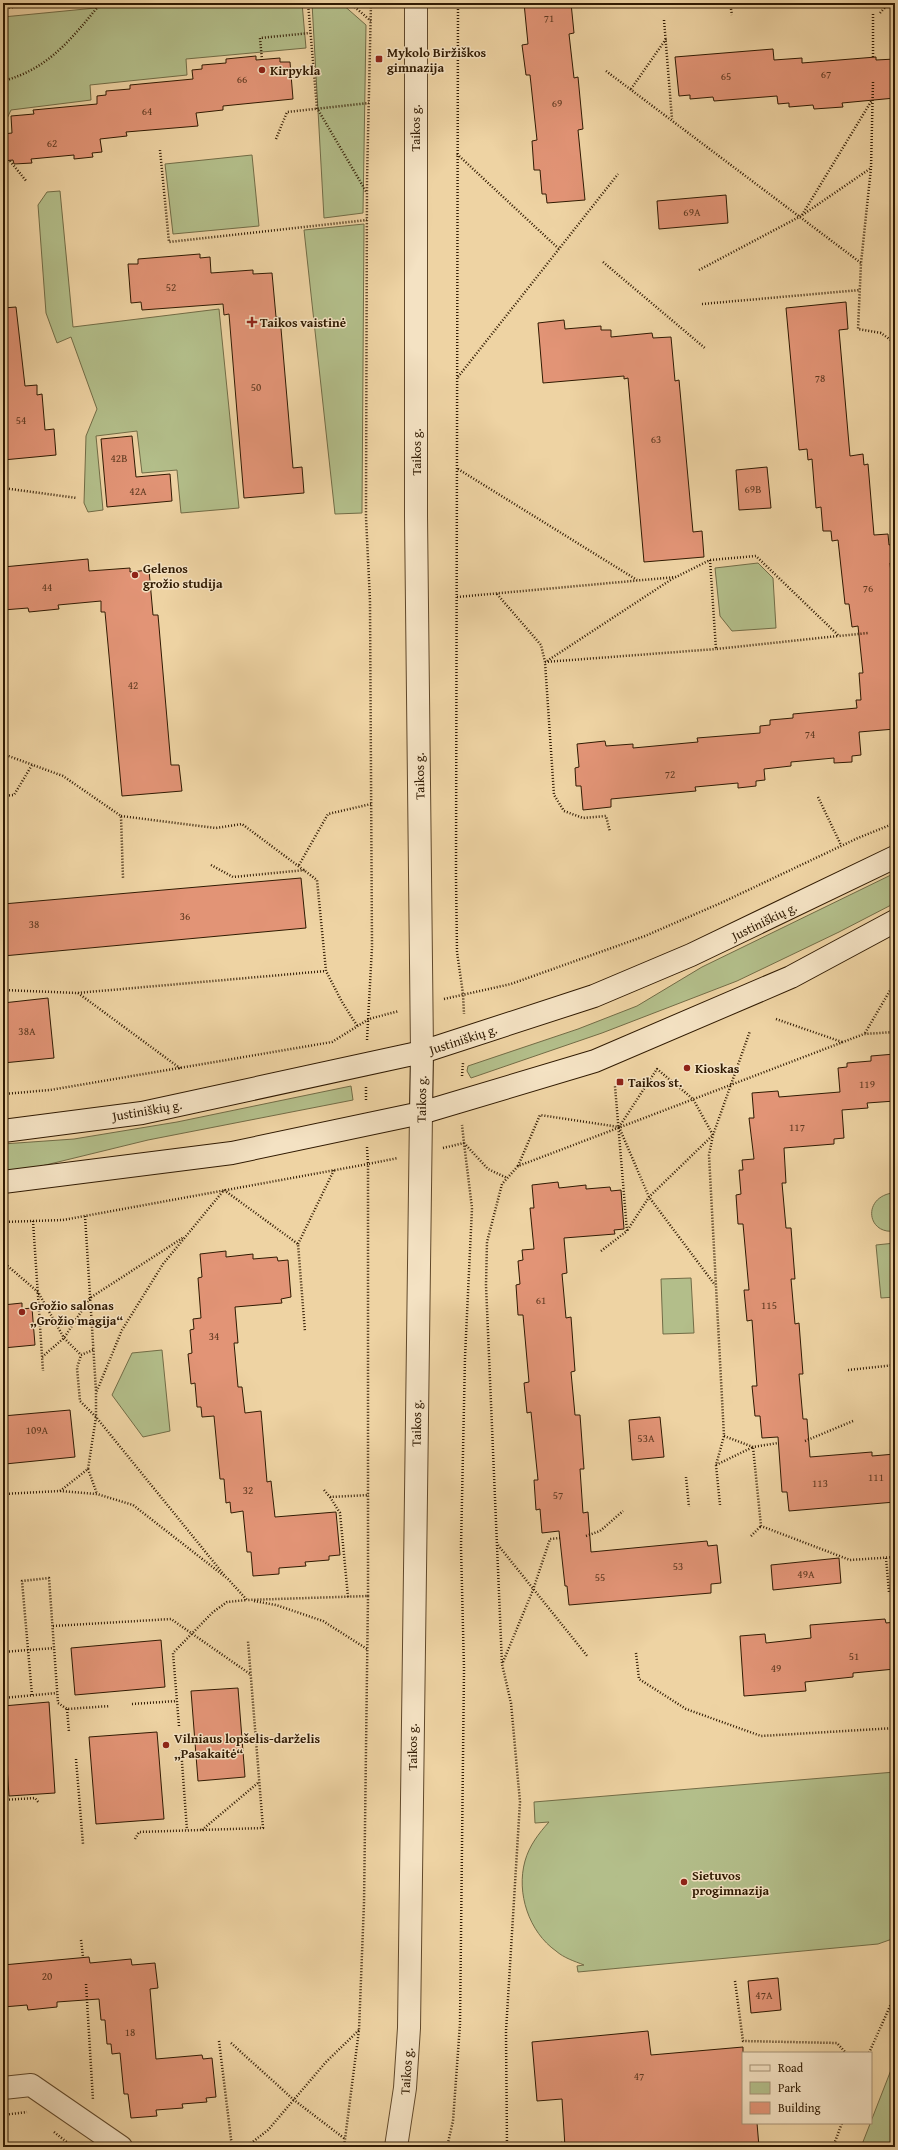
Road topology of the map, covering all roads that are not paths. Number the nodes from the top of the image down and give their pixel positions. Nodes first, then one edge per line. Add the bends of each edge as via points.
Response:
1 (416, 3) edge
2 (895, 857) edge
3 (895, 921) edge
4 (422, 1052) junction
5 (420, 1113) junction
6 (3, 1131) edge
7 (3, 1182) edge
8 (3, 2088) edge
9 (121, 2147) edge
10 (396, 2147) edge

1 - 4 street, Taikos g. via 416,516
2 - 4 street, Justiniškių g. via 691,955 594,996
3 - 5 street via 791,977 595,1061
4 - 5 street, Taikos g.
4 - 6 street, Justiniškių g. via 142,1113
5 - 7 street via 232,1154
5 - 10 street, Taikos g. via 409,2020 405,2088
8 - 9 street via 31,2085

